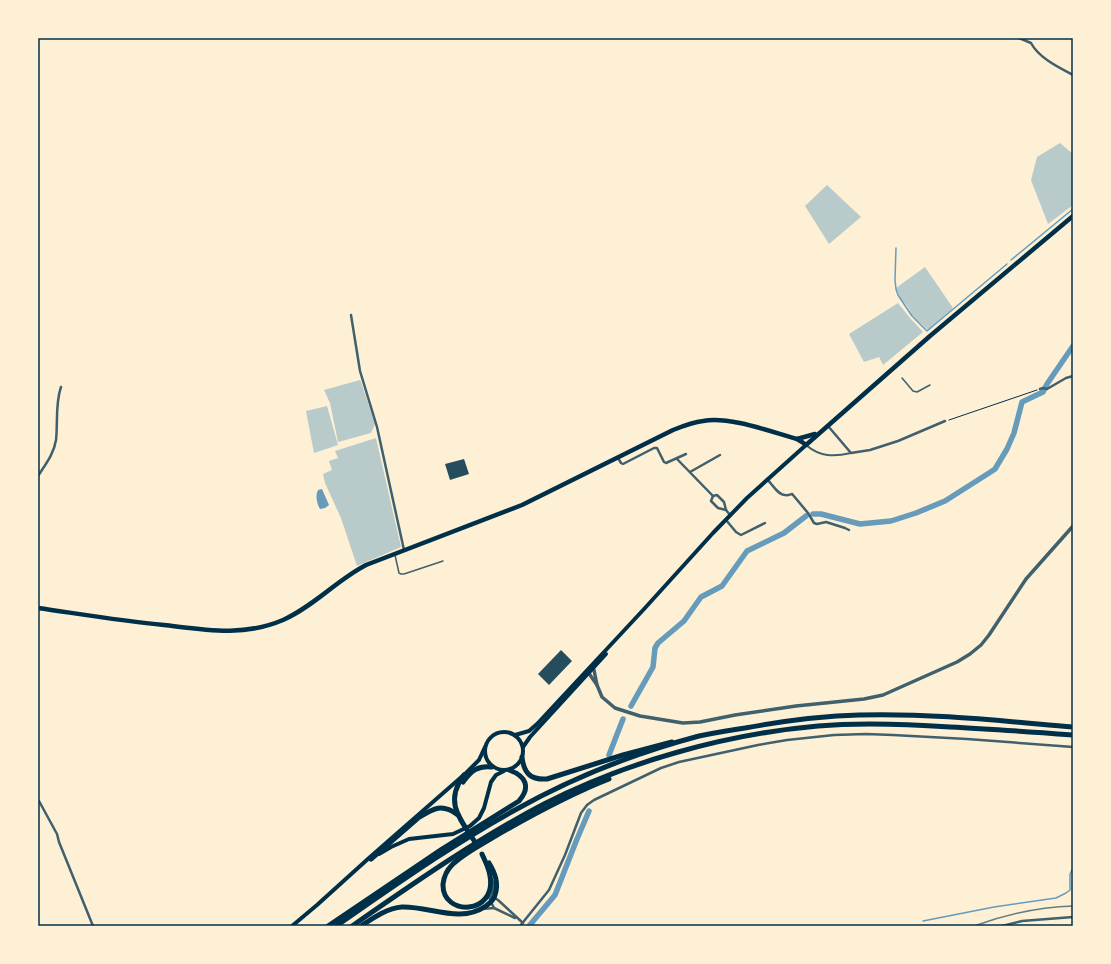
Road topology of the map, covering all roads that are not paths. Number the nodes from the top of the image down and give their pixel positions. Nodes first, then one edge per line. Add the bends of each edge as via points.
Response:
1 (1019, 38) edge
2 (1073, 75) edge
3 (1073, 215) edge
4 (351, 315) dead end
5 (1073, 376) edge
6 (902, 378) dead end
7 (930, 385) dead end
8 (60, 387) dead end
9 (1040, 389) road end
10 (945, 422) road end
11 (828, 425) junction
12 (819, 433) junction
13 (797, 439) junction
14 (806, 445) junction
15 (851, 453) junction
16 (686, 454) dead end
17 (720, 455) dead end
18 (618, 458) junction
19 (677, 459) junction
20 (690, 472) junction
21 (38, 476) edge
22 (767, 479) junction
23 (713, 496) junction
24 (726, 510) junction
25 (730, 515) junction
26 (726, 519) junction
27 (765, 523) dead end
28 (1073, 526) edge
29 (848, 530) dead end
30 (404, 550) junction
31 (394, 554) junction
32 (443, 561) dead end
33 (38, 608) edge
34 (638, 615) junction
35 (598, 658) junction
36 (592, 669) junction
37 (587, 673) junction
38 (597, 685) junction
39 (1073, 726) edge
40 (515, 735) junction
41 (1073, 735) edge
42 (699, 736) junction
43 (485, 747) junction
44 (523, 747) junction
45 (1073, 747) edge
46 (660, 757) junction
47 (522, 758) junction
48 (492, 767) junction
49 (506, 770) junction
50 (464, 775) junction
51 (40, 801) dead end
52 (458, 815) junction
53 (481, 852) junction
54 (371, 859) junction
55 (342, 882) junction
56 (490, 899) junction
57 (494, 908) junction
58 (481, 909) junction
59 (1073, 918) edge
60 (522, 923) junction
61 (94, 926) edge
62 (292, 926) edge
63 (328, 926) edge
64 (336, 926) edge
65 (352, 926) edge
66 (361, 926) edge
67 (520, 926) edge
68 (1002, 926) edge

1 - 2 street via 1031,43 1041,55
3 - 11 main road
4 - 30 street via 360,371 377,427
5 - 9 street
6 - 7 lane via 913,392
8 - 21 street via 56,440
10 - 15 street via 898,441
11 - 12 main road
11 - 15 street
12 - 13 main road
12 - 14 main road
13 - 14 main road
13 - 18 main road via 726,420 704,420 673,430
14 - 15 street via 817,453 827,455
14 - 22 main road
16 - 19 street
17 - 20 street
18 - 19 street via 623,464 657,448 664,462
18 - 30 main road via 522,505
19 - 20 street
20 - 23 street
22 - 25 main road
22 - 29 street via 783,495 792,494 814,523 826,522
23 - 24 street via 717,495 724,502
23 - 24 street via 711,500 718,508
24 - 25 street
25 - 26 main road
26 - 27 street via 741,535
26 - 34 main road
28 - 38 street via 1026,579 981,645 957,662 883,695 683,723 640,716 615,708 602,697
30 - 31 main road
31 - 32 lane via 401,574
31 - 33 main road via 354,571 302,610 284,620 251,630 204,630
34 - 35 main road
34 - 36 main road
35 - 36 street
35 - 37 main road
36 - 37 main road
36 - 38 street
37 - 38 street
37 - 40 main road via 534,727
37 - 44 main road
39 - 42 highway via 860,715 780,722
40 - 43 main road via 509,732 497,733 491,736
40 - 44 main road
41 - 46 highway via 909,724 819,726 726,740
42 - 47 highway via 665,743 547,779 537,779 529,775 524,769
42 - 64 highway via 614,764 517,808 432,861
43 - 48 main road via 486,758
43 - 50 main road via 479,760
44 - 47 main road
45 - 60 street via 967,738 834,735 758,745 679,762 639,778 587,805 581,813 549,890
46 - 56 highway via 530,816 469,852 447,871 444,890 454,903 470,907
46 - 65 highway via 582,786 538,808 479,841
47 - 49 main road via 515,767
48 - 49 main road
48 - 52 highway via 476,768 463,782 457,794
49 - 54 main road via 496,775 491,782 484,808 479,818 470,826 453,834 409,839
49 - 63 highway via 518,773 524,781 525,791 519,801 442,849
50 - 52 highway via 454,794
50 - 55 main road
51 - 61 street via 57,834
52 - 53 highway
52 - 54 highway via 448,808 426,812
53 - 56 highway via 490,876
53 - 56 highway via 496,877 497,888
54 - 55 main road
55 - 62 main road
56 - 57 street
56 - 58 highway
56 - 60 street via 500,902
57 - 58 street
57 - 60 street
58 - 66 highway via 469,914 455,914 401,907 386,911
59 - 68 street via 1022,921
60 - 67 street

